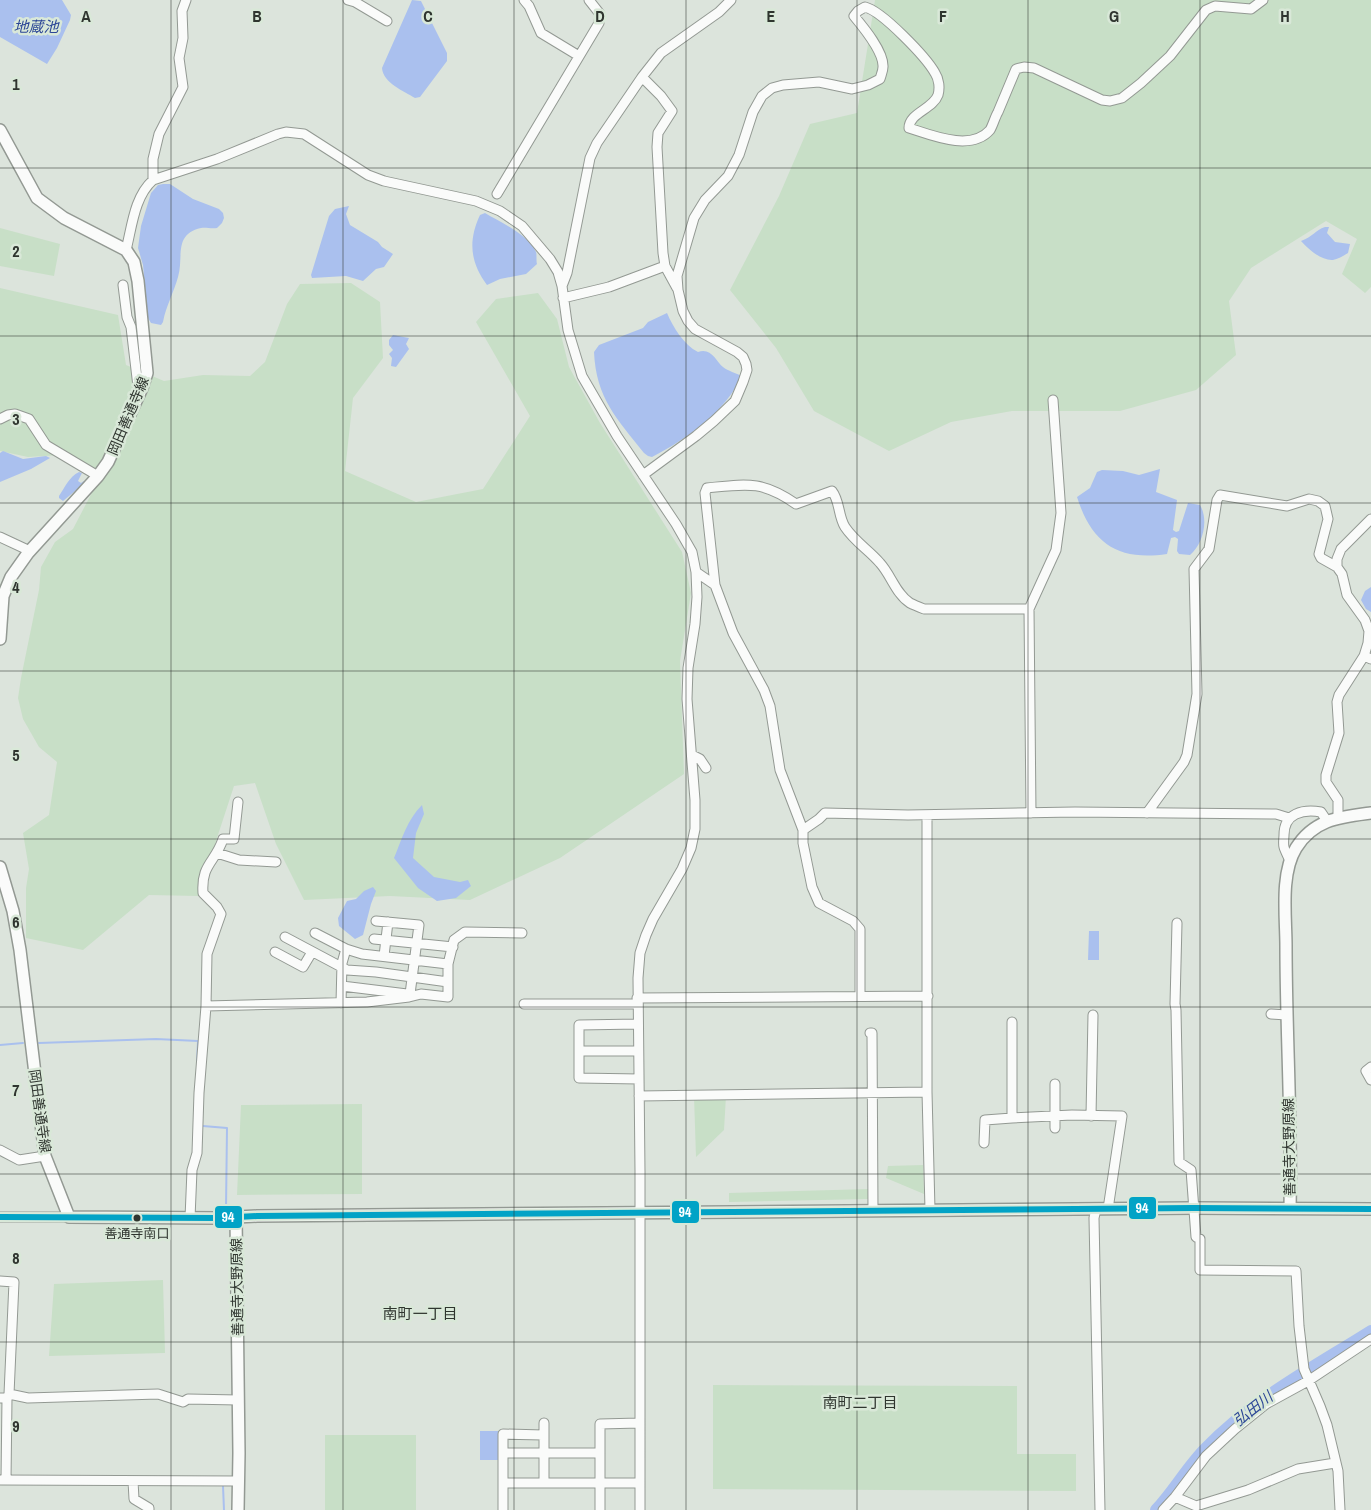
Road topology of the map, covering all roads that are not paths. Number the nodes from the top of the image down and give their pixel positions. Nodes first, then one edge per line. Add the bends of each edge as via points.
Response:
1 (186, 0) edge
2 (348, 0) edge
3 (524, 0) edge
4 (590, 0) edge
5 (731, 0) edge
6 (1263, 0) edge
7 (387, 22) dead end
8 (579, 56) junction
9 (642, 77) junction
10 (0, 130) edge
11 (153, 180) junction
12 (496, 194) dead end
13 (126, 250) junction
14 (665, 266) junction
15 (123, 285) dead end
16 (562, 286) junction
17 (678, 290) junction
18 (563, 298) junction
19 (139, 396) junction
20 (1053, 400) dead end
21 (0, 418) edge
22 (643, 475) junction
23 (98, 476) junction
24 (1371, 519) edge
25 (0, 537) edge
26 (30, 551) junction
27 (1337, 568) junction
28 (696, 572) junction
29 (715, 585) junction
30 (1029, 609) junction
31 (0, 639) edge
32 (1368, 657) edge
33 (692, 755) junction
34 (706, 768) dead end
35 (238, 802) dead end
36 (1031, 813) junction
37 (1146, 813) junction
38 (1371, 813) edge
39 (927, 815) junction
40 (1289, 818) junction
41 (1332, 819) junction
42 (803, 830) junction
43 (217, 853) junction
44 (1290, 861) junction
45 (276, 862) dead end
46 (0, 867) edge
47 (376, 920) dead end
48 (388, 922) junction
49 (1176, 923) dead end
50 (315, 933) dead end
51 (522, 933) dead end
52 (285, 937) dead end
53 (374, 939) dead end
54 (386, 940) junction
55 (416, 943) junction
56 (453, 947) junction
57 (346, 949) junction
58 (275, 952) dead end
59 (312, 952) junction
60 (384, 956) junction
61 (413, 960) junction
62 (448, 964) junction
63 (342, 968) junction
64 (411, 977) junction
65 (448, 982) junction
66 (342, 986) junction
67 (414, 995) junction
68 (860, 996) junction
69 (928, 996) junction
70 (637, 1001) junction
71 (341, 1003) junction
72 (524, 1004) dead end
73 (206, 1006) junction
74 (1272, 1014) dead end
75 (1092, 1015) dead end
76 (1287, 1015) junction
77 (1012, 1022) dead end
78 (638, 1024) junction
79 (870, 1033) dead end
80 (579, 1051) junction
81 (638, 1051) junction
82 (1371, 1067) edge
83 (639, 1079) junction
84 (1371, 1080) edge
85 (1055, 1084) dead end
86 (872, 1092) junction
87 (927, 1092) junction
88 (639, 1096) junction
89 (1055, 1116) junction
90 (1091, 1116) junction
91 (1012, 1118) junction
92 (1055, 1128) dead end
93 (984, 1143) dead end
94 (0, 1150) edge
95 (45, 1156) junction
96 (1194, 1208) junction
97 (1290, 1208) junction
98 (1108, 1209) junction
99 (1371, 1209) edge
100 (930, 1210) junction
101 (1096, 1210) junction
102 (873, 1211) junction
103 (639, 1213) junction
104 (0, 1217) edge
105 (69, 1217) junction
106 (236, 1217) junction
107 (190, 1218) junction
108 (0, 1280) edge
109 (1371, 1339) edge
110 (1306, 1375) junction
111 (5, 1397) edge
112 (238, 1400) junction
113 (544, 1423) dead end
114 (639, 1423) junction
115 (543, 1435) junction
116 (543, 1452) junction
117 (503, 1453) junction
118 (600, 1453) junction
119 (3, 1455) edge
120 (1335, 1463) junction
121 (3, 1480) edge
122 (133, 1481) junction
123 (238, 1481) junction
124 (503, 1483) junction
125 (544, 1483) junction
126 (600, 1483) junction
127 (639, 1483) junction
128 (1175, 1497) junction
129 (148, 1510) edge
130 (238, 1510) edge
131 (503, 1510) edge
132 (600, 1510) edge
133 (640, 1510) edge
134 (1100, 1510) edge
135 (1163, 1510) edge
136 (1340, 1510) edge

1 - 11 street via 182,11 183,38 179,58 183,87 159,134 152,159
2 - 7 street
3 - 8 street via 541,33
4 - 8 street via 600,14 599,23
5 - 9 street via 661,53
6 - 17 street via 1251,9 1215,6 1206,10 1170,56 1122,98 1102,100 1034,68 1016,69 990,129 982,136 966,141 908,128 910,122 936,102 940,86 936,73 902,34 865,7 854,16 868,33 883,61 880,79 852,89 819,82 783,85 762,96 728,176 705,200 694,218 677,276
8 - 12 street
9 - 14 street via 672,111 658,133 657,147
9 - 16 street via 590,158
10 - 13 main road via 37,198 64,218
11 - 13 street via 145,186 137,204
11 - 16 street via 278,134 304,134 368,175 476,201 510,216 550,258
13 - 19 main road, 岡田善通寺線 via 134,262 138,280 146,358 147,372
14 - 17 street
14 - 18 street via 609,287
15 - 19 street
16 - 18 street
17 - 22 street via 688,321 695,329 737,352 747,370 735,401 696,436
18 - 22 street via 568,330 582,376
19 - 23 main road, 岡田善通寺線 via 108,462
20 - 30 street via 1061,498 1059,533 1053,559
21 - 23 street via 15,414 29,419 46,445
22 - 28 street via 692,552
23 - 26 main road, 岡田善通寺線
24 - 27 street via 1341,550
25 - 26 street
26 - 31 main road, 岡田善通寺線 via 11,577 3,596
27 - 32 street via 1342,574 1347,595 1369,631
27 - 37 street via 1318,554 1328,519 1325,506 1318,501 1309,499 1286,506 1220,495 1209,549 1194,569 1197,694 1187,755
28 - 29 street
28 - 33 street via 697,606 687,699
29 - 30 street via 705,493 707,488 743,484 765,486 796,504 832,491 844,526 888,571 900,594 909,603 924,609
29 - 42 street via 733,633 770,706 780,770
30 - 36 street
32 - 41 street via 1341,690 1337,702 1339,734 1326,775 1326,782 1338,800
33 - 34 street via 700,759
33 - 70 street via 695,829 691,848 646,935 640,953
35 - 43 street via 234,840 223,839
36 - 37 street
36 - 39 street
37 - 40 street via 1276,814
38 - 41 main road, 善通寺大野原線
39 - 42 street via 825,813
39 - 69 street
40 - 41 street via 1301,811 1321,812
40 - 44 street via 1285,826 1284,848
41 - 44 main road, 善通寺大野原線 via 1307,833
42 - 68 street via 812,886 819,903 853,920 860,929
43 - 45 street via 239,860
43 - 73 street via 203,875 203,893 221,914 206,954
44 - 76 main road, 善通寺大野原線 via 1286,880
46 - 95 main road, 岡田善通寺線 via 20,950
47 - 48 street
48 - 54 street
48 - 55 street via 419,925
49 - 96 street via 1174,1004 1179,1162 1191,1170
50 - 57 street
51 - 56 street via 465,932 454,940
52 - 59 street
53 - 54 street
54 - 55 street
54 - 60 street
55 - 56 street
55 - 61 street
56 - 62 street
57 - 60 street
57 - 63 street
58 - 59 street via 303,967
59 - 63 street
60 - 61 street
61 - 62 street
61 - 64 street
62 - 65 street
63 - 64 street
63 - 66 street
64 - 65 street
64 - 67 street
65 - 67 street via 448,998
66 - 67 street
66 - 71 street
67 - 71 street
68 - 69 street
68 - 70 street
69 - 87 street
70 - 72 street
70 - 78 street
71 - 73 street
73 - 107 street
74 - 76 street
75 - 90 street
76 - 97 main road, 善通寺大野原線
77 - 91 street
78 - 80 street via 579,1025
78 - 81 street
79 - 86 street
80 - 81 street
80 - 83 street via 579,1078
81 - 83 street
82 - 84 street via 1366,1070
83 - 88 street
85 - 89 street
86 - 87 street
86 - 88 street
86 - 102 street
87 - 100 street
88 - 103 street
89 - 90 street
89 - 91 street
89 - 92 street
90 - 98 street via 1122,1116
91 - 93 street via 985,1120
94 - 95 street via 19,1160
95 - 105 main road, 岡田善通寺線
96 - 97 main road, 善通寺大野原線
96 - 98 main road, 善通寺大野原線
96 - 110 street via 1196,1237 1200,1239 1200,1270 1296,1271
97 - 99 main road
98 - 101 main road, 善通寺大野原線
100 - 101 main road, 善通寺大野原線
100 - 102 main road, 善通寺大野原線
101 - 134 street
102 - 103 main road, 善通寺大野原線
103 - 106 main road, 善通寺大野原線
103 - 114 street
104 - 105 street
105 - 107 main road
106 - 107 main road
106 - 112 main road, 善通寺大野原線
108 - 111 street via 14,1282
109 - 110 street
110 - 120 street via 1327,1425
110 - 128 street via 1235,1429 1206,1456
111 - 112 street via 158,1394 183,1402 188,1399
111 - 119 street
112 - 123 main road, 善通寺大野原線
113 - 115 street
114 - 118 street via 600,1424
114 - 127 street
115 - 116 street
115 - 117 street via 502,1434
116 - 117 street
116 - 118 street
116 - 125 street
117 - 124 street
118 - 126 street
119 - 121 street
120 - 128 street via 1298,1469 1248,1490 1196,1506
120 - 136 street
121 - 122 street
122 - 123 street
122 - 129 street via 134,1499
123 - 130 main road, 善通寺大野原線
124 - 125 street
124 - 131 street
125 - 126 street
126 - 127 street
126 - 132 street
127 - 133 street
128 - 135 street

